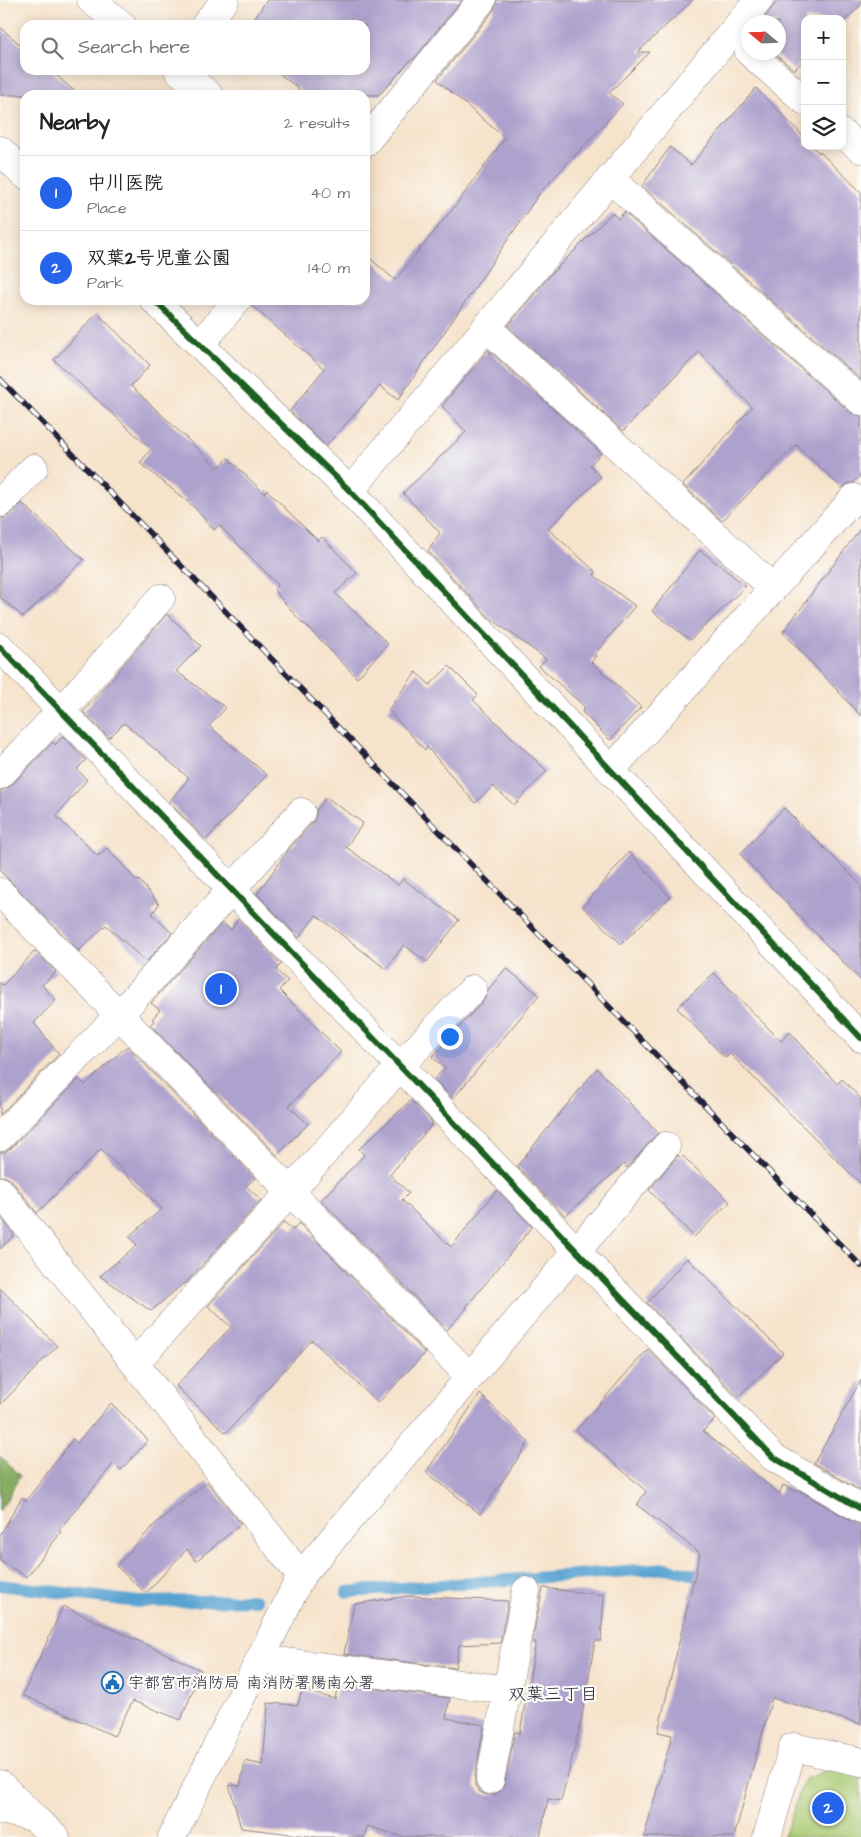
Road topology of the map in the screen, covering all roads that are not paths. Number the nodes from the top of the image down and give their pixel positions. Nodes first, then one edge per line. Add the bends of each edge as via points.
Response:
1 (91, 0) edge
2 (225, 0) edge
3 (482, 0) edge
4 (759, 0) edge
5 (754, 15) edge
6 (116, 20) edge
7 (209, 20) edge
8 (741, 48) edge
9 (757, 60) edge
10 (184, 75) edge
11 (203, 90) edge
12 (801, 98) edge
13 (846, 136) edge
14 (370, 137) edge
15 (861, 149) edge
16 (0, 150) edge
17 (20, 170) edge
18 (610, 179) junction
19 (159, 305) edge
20 (232, 305) edge
21 (486, 328) junction
22 (200, 345) junction
23 (861, 401) edge
24 (34, 468) dead end
25 (350, 491) junction
26 (854, 498) dead end
27 (0, 503) edge
28 (773, 588) junction
29 (161, 598) dead end
30 (0, 647) edge
31 (60, 711) junction
32 (611, 770) junction
33 (0, 775) edge
34 (301, 812) dead end
35 (231, 889) junction
36 (0, 892) edge
37 (473, 989) dead end
38 (119, 1015) junction
39 (861, 1038) edge
40 (400, 1066) junction
41 (0, 1137) edge
42 (666, 1146) dead end
43 (0, 1191) edge
44 (290, 1192) junction
45 (577, 1251) junction
46 (135, 1363) junction
47 (470, 1377) junction
48 (861, 1509) edge
49 (301, 1576) junction
50 (526, 1591) dead end
51 (260, 1659) junction
52 (508, 1690) junction
53 (861, 1762) edge
54 (490, 1780) dead end
55 (0, 1784) edge
56 (0, 1810) edge
57 (33, 1817) junction
58 (56, 1837) edge
59 (172, 1837) edge
60 (767, 1837) edge

1 - 6 street
2 - 7 street
3 - 14 street
4 - 5 street
8 - 18 street
9 - 12 street
10 - 11 street
13 - 15 street
16 - 17 street
18 - 21 street
18 - 23 street
19 - 22 street
20 - 22 street
21 - 25 street
21 - 28 street
22 - 25 street
24 - 27 street
25 - 32 street
26 - 28 street
28 - 32 street
29 - 31 street
30 - 31 street
31 - 33 street
31 - 35 street
32 - 39 street
34 - 35 street
35 - 38 street
35 - 40 street
36 - 38 street
37 - 40 street
38 - 41 street
38 - 44 street
40 - 44 street
40 - 45 street
42 - 45 street
43 - 46 street
44 - 46 street
44 - 47 street
45 - 47 street
45 - 48 street via 773,1457
46 - 49 street
47 - 49 street
49 - 51 street
50 - 52 street
51 - 52 street
51 - 59 street
52 - 54 street
53 - 60 street via 793,1747
55 - 57 street
56 - 57 street
57 - 58 street

